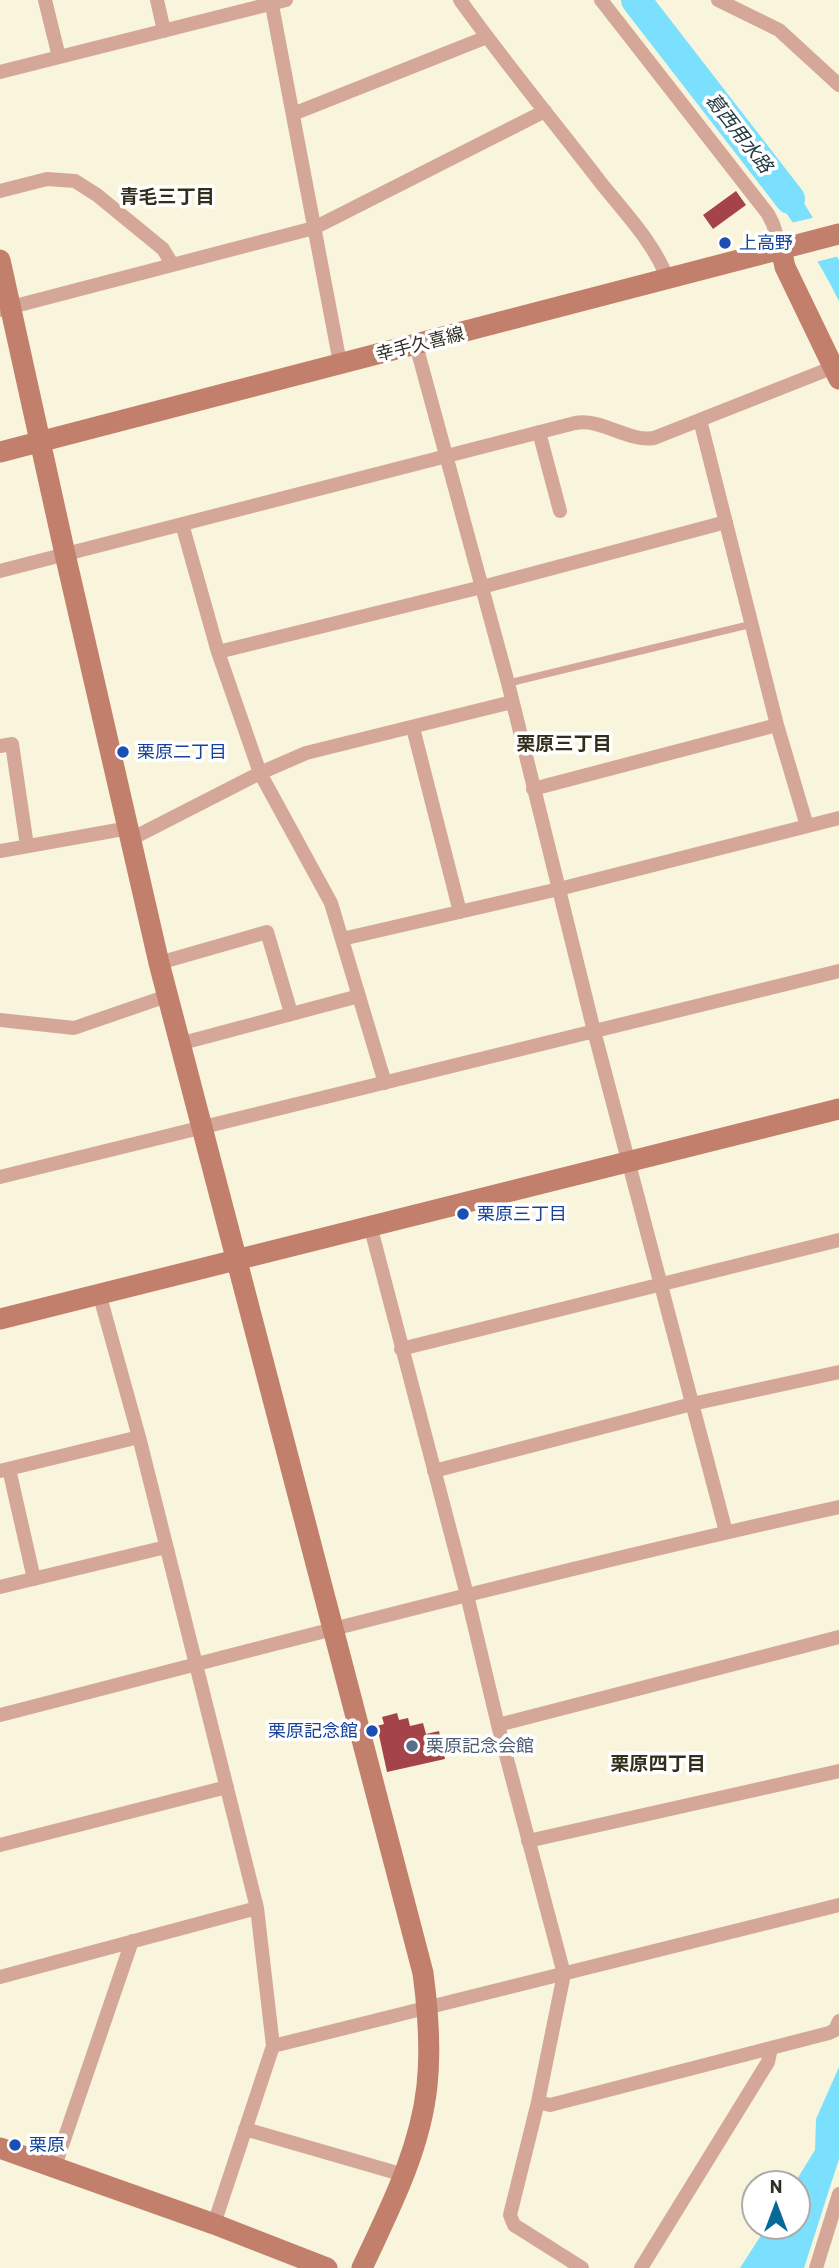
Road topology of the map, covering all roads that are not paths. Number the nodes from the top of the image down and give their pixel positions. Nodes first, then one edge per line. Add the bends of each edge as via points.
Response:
1 (45, 0) edge
2 (157, 0) edge
3 (286, 0) edge
4 (460, 0) edge
5 (601, 0) edge
6 (718, 0) edge
7 (271, 2) edge
8 (736, 4) edge
9 (164, 31) junction
10 (487, 37) junction
11 (59, 57) junction
12 (0, 72) edge
13 (839, 85) edge
14 (545, 111) junction
15 (293, 114) junction
16 (0, 191) edge
17 (314, 228) junction
18 (839, 234) edge
19 (789, 247) junction
20 (0, 260) edge
21 (172, 264) junction
22 (668, 280) junction
23 (6, 308) edge
24 (416, 345) junction
25 (340, 363) junction
26 (836, 373) edge
27 (700, 420) junction
28 (539, 432) junction
29 (40, 442) junction
30 (0, 452) edge
31 (447, 456) junction
32 (560, 511) dead end
33 (726, 522) junction
34 (182, 524) junction
35 (65, 554) junction
36 (0, 571) edge
37 (482, 587) junction
38 (752, 624) junction
39 (218, 652) junction
40 (508, 683) junction
41 (512, 702) junction
42 (777, 725) junction
43 (413, 728) junction
44 (0, 746) edge
45 (260, 773) junction
46 (533, 789) junction
47 (839, 818) edge
48 (807, 826) junction
49 (130, 834) junction
50 (27, 846) junction
51 (0, 851) edge
52 (559, 890) junction
53 (460, 912) junction
54 (342, 939) junction
55 (159, 962) junction
56 (839, 971) edge
57 (167, 996) junction
58 (359, 996) junction
59 (291, 1013) junction
60 (0, 1020) edge
61 (594, 1031) junction
62 (179, 1044) junction
63 (384, 1083) junction
64 (839, 1109) edge
65 (201, 1128) junction
66 (629, 1162) junction
67 (0, 1177) edge
68 (370, 1225) junction
69 (839, 1240) edge
70 (236, 1258) junction
71 (661, 1283) junction
72 (99, 1293) junction
73 (0, 1318) edge
74 (401, 1349) junction
75 (839, 1372) edge
76 (692, 1404) junction
77 (139, 1437) junction
78 (5, 1470) edge
79 (434, 1471) junction
80 (839, 1507) edge
81 (726, 1532) junction
82 (166, 1547) junction
83 (34, 1579) junction
84 (0, 1587) edge
85 (467, 1595) junction
86 (334, 1629) junction
87 (839, 1637) edge
88 (196, 1664) junction
89 (0, 1715) edge
90 (498, 1726) junction
91 (839, 1771) edge
92 (227, 1787) junction
93 (528, 1841) junction
94 (0, 1845) edge
95 (839, 1905) edge
96 (257, 1908) junction
97 (132, 1941) junction
98 (564, 1974) junction
99 (0, 1977) edge
100 (428, 2006) junction
101 (839, 2021) edge
102 (273, 2046) junction
103 (771, 2048) junction
104 (538, 2102) junction
105 (245, 2129) junction
106 (0, 2148) edge
107 (55, 2166) junction
108 (404, 2175) junction
109 (839, 2194) edge
110 (214, 2224) junction
111 (327, 2268) edge
112 (362, 2268) edge
113 (582, 2268) edge
114 (641, 2268) edge
115 (816, 2268) edge

1 - 11 street
2 - 9 street
3 - 7 street
4 - 10 street
5 - 19 street
6 - 8 street
7 - 9 street
7 - 15 street
8 - 13 street via 779,30
9 - 11 street
10 - 14 street
10 - 15 street
11 - 12 street
14 - 17 street
14 - 22 street via 662,263
15 - 17 street
16 - 21 street via 47,178 75,181 163,249
17 - 21 street
17 - 25 street
18 - 19 street, 幸手久喜線
19 - 22 street, 幸手久喜線
19 - 26 street via 785,267
20 - 23 street
21 - 23 street
22 - 24 street, 幸手久喜線
23 - 29 street
24 - 25 street, 幸手久喜線
24 - 31 street
25 - 29 street, 幸手久喜線
26 - 27 street
27 - 28 street via 645,439 583,422
27 - 33 street
28 - 31 street
28 - 32 street
29 - 30 street, 幸手久喜線
29 - 35 street
31 - 34 street
31 - 37 street
33 - 37 street
33 - 38 street
34 - 35 street
34 - 39 street
35 - 36 street
35 - 49 street
37 - 39 street
37 - 40 street
38 - 40 lane
38 - 42 street
39 - 45 street
40 - 41 street
41 - 43 street
41 - 46 street
42 - 46 street
42 - 48 street
43 - 45 street via 306,753
43 - 53 street
44 - 50 street via 12,744
45 - 49 street
45 - 54 street via 331,903
46 - 52 street
47 - 48 street
48 - 52 street
49 - 50 street
49 - 55 street
50 - 51 street
52 - 53 street
52 - 61 street
53 - 54 street
54 - 58 street
55 - 57 street
55 - 59 street via 267,932
56 - 61 street
57 - 60 street via 74,1028
57 - 62 street
58 - 59 street
58 - 63 street
59 - 62 street
61 - 63 street
61 - 66 street
62 - 65 street
63 - 65 street
64 - 66 street
65 - 67 street
65 - 70 street
66 - 68 street
66 - 71 street
68 - 70 street
68 - 74 street
69 - 71 street
70 - 72 street
70 - 86 street
71 - 74 street
71 - 76 street
72 - 73 street
72 - 77 street
74 - 79 street
75 - 76 street
76 - 79 street
76 - 81 street
77 - 78 street
77 - 82 street
78 - 83 street
79 - 85 street
80 - 81 street
81 - 85 street
82 - 83 street
82 - 88 street
83 - 84 street
85 - 86 street
85 - 90 street
86 - 88 street
86 - 100 street
87 - 90 street
88 - 89 street
88 - 92 street
90 - 93 street
91 - 93 street
92 - 94 street
92 - 96 street
93 - 98 street
95 - 98 street
96 - 97 street
96 - 102 street
97 - 99 street
97 - 107 street
98 - 100 street
98 - 104 street
100 - 102 street
100 - 108 street via 427,2087
101 - 103 street via 830,2033
102 - 105 street
103 - 104 street via 550,2105
103 - 114 street via 768,2062
104 - 113 street via 509,2215 514,2225
105 - 108 street
105 - 110 street
106 - 107 street
107 - 110 street
108 - 112 street
109 - 115 street
110 - 111 street

